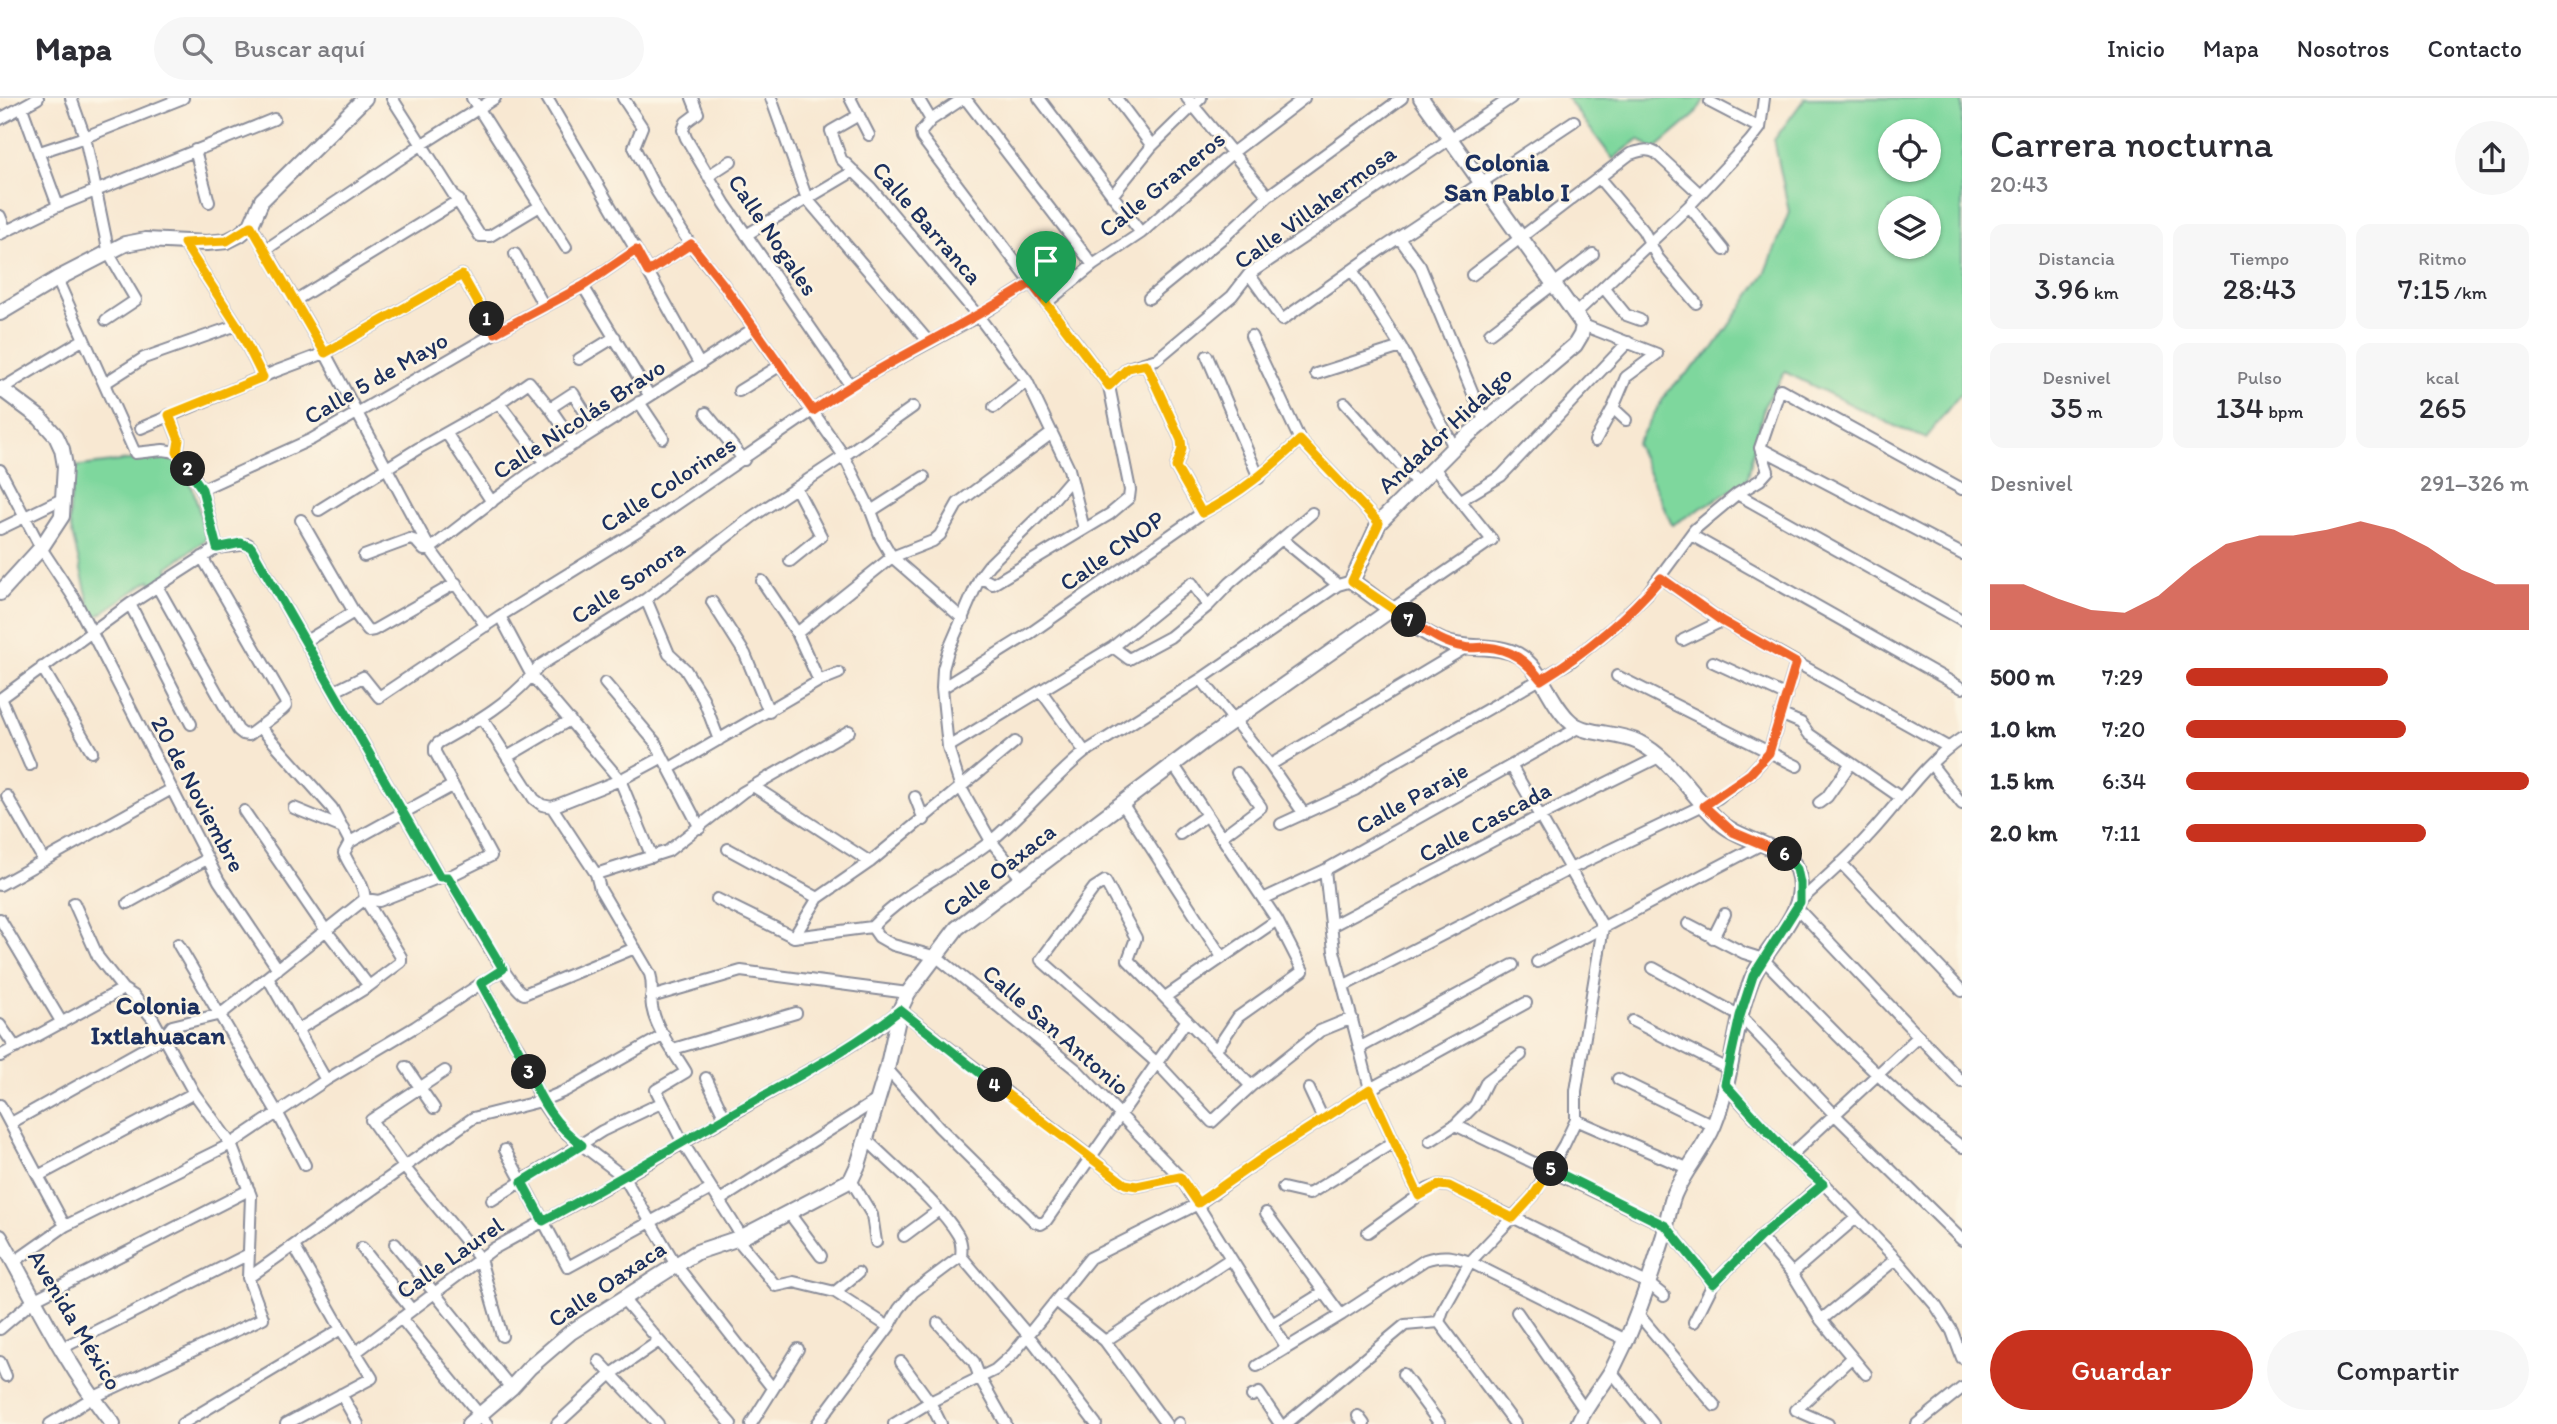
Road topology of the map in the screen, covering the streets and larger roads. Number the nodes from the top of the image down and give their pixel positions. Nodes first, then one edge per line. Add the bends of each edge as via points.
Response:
1 (38, 98) edge
2 (71, 98) edge
3 (183, 98) edge
4 (392, 98) edge
5 (495, 98) edge
6 (547, 98) edge
7 (623, 98) edge
8 (771, 98) edge
9 (850, 98) edge
10 (918, 98) edge
11 (965, 98) edge
12 (1040, 98) edge
13 (1116, 98) edge
14 (1304, 98) edge
15 (1402, 98) edge
16 (1421, 98) edge
17 (1511, 98) edge
18 (362, 99) edge
19 (1765, 99) edge
20 (1194, 101) edge
21 (694, 102) edge
22 (1710, 102) dead end
23 (476, 103) edge
24 (22, 108) junction
25 (859, 115) junction
26 (274, 118) dead end
27 (0, 119) edge
28 (931, 120) junction
29 (1574, 121) dead end
30 (1760, 128) junction
31 (869, 135) dead end
32 (85, 137) junction
33 (1448, 138) junction
34 (421, 145) junction
35 (1152, 146) junction
36 (195, 150) junction
37 (40, 152) junction
38 (1233, 153) junction
39 (731, 161) dead end
40 (854, 171) junction
41 (708, 176) junction
42 (1600, 178) junction
43 (1480, 183) junction
44 (96, 191) junction
45 (1700, 194) junction
46 (1112, 196) junction
47 (1268, 196) junction
48 (807, 199) junction
49 (459, 200) junction
50 (209, 202) dead end
51 (540, 205) junction
52 (58, 206) junction
53 (1689, 206) junction
54 (0, 216) edge
55 (251, 226) junction
56 (3, 233) edge
57 (1141, 233) junction
58 (746, 235) junction
59 (1400, 239) junction
60 (1522, 239) junction
61 (184, 243) junction
62 (1650, 243) junction
63 (691, 244) junction
64 (566, 247) dead end
65 (265, 250) junction
66 (636, 250) junction
67 (1724, 250) dead end
68 (109, 254) junction
69 (515, 254) dead end
70 (1593, 254) dead end
71 (1093, 265) junction
72 (1352, 270) junction
73 (648, 272) junction
74 (1249, 274) junction
75 (1472, 275) dead end
76 (57, 279) junction
77 (1031, 283) junction
78 (1554, 283) junction
79 (583, 286) junction
80 (1604, 288) junction
81 (1149, 298) dead end
82 (294, 301) junction
83 (1046, 303) junction
84 (1696, 303) dead end
85 (544, 306) junction
86 (0, 313) edge
87 (978, 316) junction
88 (1579, 319) junction
89 (106, 320) dead end
90 (1640, 320) dead end
91 (237, 325) junction
92 (754, 328) junction
93 (495, 333) junction
94 (1490, 333) dead end
95 (615, 337) junction
96 (1251, 337) dead end
97 (84, 339) junction
98 (928, 341) junction
99 (1628, 342) junction
100 (1401, 347) junction
101 (325, 353) junction
102 (1207, 356) dead end
103 (579, 359) dead end
104 (1146, 364) junction
105 (700, 365) junction
106 (781, 365) junction
107 (1316, 374) dead end
108 (263, 377) junction
109 (1027, 381) junction
110 (105, 383) junction
111 (850, 385) junction
112 (1109, 386) junction
113 (0, 389) edge
114 (739, 391) dead end
115 (649, 395) junction
116 (639, 402) junction
117 (1345, 402) dead end
118 (499, 403) junction
119 (912, 407) dead end
120 (994, 407) dead end
121 (551, 408) junction
122 (1613, 408) junction
123 (813, 411) junction
124 (706, 413) dead end
125 (357, 414) junction
126 (169, 415) junction
127 (1484, 420) junction
128 (1626, 420) dead end
129 (141, 428) dead end
130 (596, 430) junction
131 (1052, 433) junction
132 (447, 434) junction
133 (663, 438) dead end
134 (1300, 440) junction
135 (1595, 442) dead end
136 (575, 444) junction
137 (1454, 447) junction
138 (1760, 448) junction
139 (177, 452) junction
140 (844, 456) junction
141 (744, 460) junction
142 (545, 463) junction
143 (1434, 468) junction
144 (387, 469) junction
145 (0, 470) edge
146 (924, 477) dead end
147 (1259, 478) junction
148 (1071, 479) junction
149 (1418, 484) junction
150 (796, 488) junction
151 (202, 489) junction
152 (1962, 489) edge
153 (1737, 494) junction
154 (64, 498) junction
155 (1461, 500) junction
156 (492, 502) junction
157 (319, 510) dead end
158 (871, 511) junction
159 (1202, 513) junction
160 (1312, 513) dead end
161 (24, 516) junction
162 (301, 520) dead end
163 (1379, 523) junction
164 (0, 529) edge
165 (1084, 529) junction
166 (1691, 535) junction
167 (1282, 539) junction
168 (41, 548) junction
169 (217, 548) junction
170 (429, 549) junction
171 (1962, 554) edge
172 (364, 556) dead end
173 (202, 557) junction
174 (892, 557) junction
175 (790, 561) dead end
176 (980, 577) junction
177 (1661, 578) junction
178 (762, 581) dead end
179 (456, 583) junction
180 (1345, 583) junction
181 (157, 586) junction
182 (0, 593) edge
183 (646, 599) junction
184 (712, 602) dead end
185 (130, 604) junction
186 (1208, 606) junction
187 (1392, 609) junction
188 (354, 612) junction
189 (500, 615) junction
190 (963, 619) junction
191 (1962, 620) edge
192 (1722, 621) junction
193 (486, 626) junction
194 (90, 633) junction
195 (797, 634) junction
196 (1683, 640) dead end
197 (306, 641) junction
198 (1113, 647) junction
199 (1465, 648) junction
200 (1713, 662) dead end
201 (1796, 663) junction
202 (42, 667) junction
203 (839, 673) dead end
204 (532, 676) junction
205 (1617, 676) dead end
206 (1200, 679) junction
207 (1541, 680) junction
208 (819, 681) junction
209 (605, 683) dead end
210 (942, 688) junction
211 (1962, 688) edge
212 (335, 691) junction
213 (1041, 691) junction
214 (1785, 695) junction
215 (0, 699) edge
216 (769, 712) junction
217 (1780, 714) junction
218 (482, 718) junction
219 (570, 720) junction
220 (1234, 720) junction
221 (191, 724) dead end
222 (260, 727) junction
223 (1578, 728) junction
224 (849, 731) dead end
225 (1962, 738) edge
226 (719, 740) junction
227 (1015, 742) dead end
228 (948, 747) junction
229 (1948, 747) junction
230 (92, 752) dead end
231 (1085, 752) junction
232 (1769, 753) junction
233 (507, 757) junction
234 (663, 757) junction
235 (1659, 757) junction
236 (1851, 763) junction
237 (1931, 764) junction
238 (30, 765) dead end
239 (1173, 765) junction
240 (1270, 765) junction
241 (1797, 766) dead end
242 (1512, 767) junction
243 (670, 768) junction
244 (1237, 773) dead end
245 (620, 780) junction
246 (452, 786) junction
247 (753, 786) junction
248 (961, 788) junction
249 (170, 790) junction
250 (7, 796) dead end
251 (915, 797) dead end
252 (1900, 797) junction
253 (1122, 803) junction
254 (1819, 803) dead end
255 (1962, 804) edge
256 (1704, 806) junction
257 (552, 807) junction
258 (294, 808) dead end
259 (244, 811) dead end
260 (403, 811) junction
261 (1304, 814) junction
262 (1206, 815) junction
263 (1541, 816) junction
264 (924, 820) junction
265 (1281, 824) dead end
266 (343, 828) junction
267 (700, 828) junction
268 (1180, 834) dead end
269 (1221, 837) junction
270 (991, 841) junction
271 (350, 842) junction
272 (1760, 845) junction
273 (728, 849) dead end
274 (652, 857) junction
275 (43, 859) junction
276 (207, 859) junction
277 (870, 862) junction
278 (1841, 863) junction
279 (1570, 869) junction
280 (1325, 870) junction
281 (596, 874) junction
282 (444, 877) junction
283 (1022, 879) junction
284 (0, 885) edge
285 (818, 898) junction
286 (365, 899) junction
287 (717, 899) dead end
288 (1263, 900) junction
289 (74, 903) dead end
290 (128, 903) dead end
291 (1798, 905) junction
292 (1725, 914) dead end
293 (0, 919) edge
294 (1277, 920) junction
295 (1688, 925) dead end
296 (1331, 926) junction
297 (873, 927) junction
298 (1603, 927) junction
299 (325, 929) junction
300 (794, 937) junction
301 (1713, 938) junction
302 (178, 944) dead end
303 (635, 948) junction
304 (937, 957) junction
305 (1222, 957) junction
306 (1763, 959) junction
307 (1536, 962) dead end
308 (1513, 965) dead end
309 (1653, 968) dead end
310 (278, 969) junction
311 (503, 969) junction
312 (268, 978) junction
313 (481, 983) junction
314 (369, 986) junction
315 (1343, 986) junction
316 (122, 989) junction
317 (1962, 991) edge
318 (908, 993) junction
319 (651, 997) junction
320 (1165, 997) junction
321 (1526, 1003) dead end
322 (900, 1010) junction
323 (796, 1013) dead end
324 (221, 1014) junction
325 (1740, 1016) junction
326 (1352, 1018) junction
327 (1187, 1020) junction
328 (1633, 1020) dead end
329 (62, 1023) junction
330 (0, 1025) edge
331 (299, 1029) junction
332 (664, 1035) junction
333 (1919, 1035) junction
334 (163, 1038) junction
335 (16, 1048) junction
336 (1359, 1048) junction
337 (673, 1049) junction
338 (1216, 1050) junction
339 (1521, 1055) dead end
340 (0, 1056) edge
341 (1157, 1063) junction
342 (406, 1067) dead end
343 (887, 1069) junction
344 (1728, 1069) junction
345 (445, 1071) dead end
346 (1875, 1074) junction
347 (706, 1078) dead end
348 (1618, 1079) dead end
349 (327, 1080) junction
350 (1962, 1082) edge
351 (1725, 1084) junction
352 (1251, 1086) junction
353 (420, 1088) junction
354 (1309, 1089) dead end
355 (1370, 1089) junction
356 (194, 1093) junction
357 (877, 1100) junction
358 (541, 1101) junction
359 (661, 1103) junction
360 (0, 1105) edge
361 (434, 1108) dead end
362 (277, 1112) junction
363 (1122, 1115) junction
364 (1835, 1115) junction
365 (726, 1118) junction
366 (1323, 1119) junction
367 (1576, 1119) junction
368 (11, 1123) junction
369 (1455, 1125) junction
370 (1714, 1126) junction
371 (866, 1139) junction
372 (1430, 1141) dead end
373 (1394, 1142) junction
374 (683, 1143) junction
375 (231, 1144) junction
376 (582, 1145) junction
377 (1962, 1147) edge
378 (505, 1150) dead end
379 (1790, 1156) junction
380 (1091, 1157) junction
381 (305, 1165) dead end
382 (405, 1168) junction
383 (1687, 1168) junction
384 (1550, 1169) junction
385 (38, 1176) junction
386 (624, 1177) junction
387 (1180, 1177) junction
388 (851, 1180) junction
389 (522, 1182) junction
390 (1823, 1184) junction
391 (1283, 1188) dead end
392 (711, 1189) junction
393 (249, 1191) junction
394 (1419, 1196) junction
395 (492, 1200) dead end
396 (720, 1200) junction
397 (1198, 1203) junction
398 (939, 1210) junction
399 (789, 1213) junction
400 (1266, 1213) dead end
401 (1513, 1218) junction
402 (1856, 1218) junction
403 (543, 1221) junction
404 (651, 1222) junction
405 (65, 1226) junction
406 (1666, 1226) junction
407 (1368, 1232) dead end
408 (904, 1236) dead end
409 (0, 1237) edge
410 (1760, 1237) junction
411 (739, 1238) junction
412 (1962, 1240) edge
413 (876, 1242) dead end
414 (395, 1244) dead end
415 (294, 1246) junction
416 (362, 1248) dead end
417 (249, 1254) junction
418 (821, 1256) dead end
419 (961, 1256) junction
420 (480, 1259) junction
421 (1230, 1259) junction
422 (1896, 1259) junction
423 (13, 1262) junction
424 (1470, 1262) junction
425 (676, 1265) junction
426 (858, 1273) dead end
427 (1792, 1273) junction
428 (248, 1278) junction
429 (1649, 1284) junction
430 (1713, 1284) junction
431 (434, 1292) junction
432 (1324, 1292) junction
433 (835, 1293) junction
434 (1664, 1296) dead end
435 (35, 1299) junction
436 (623, 1299) junction
437 (1056, 1301) junction
438 (411, 1309) junction
439 (1517, 1312) dead end
440 (1638, 1314) junction
441 (1341, 1315) junction
442 (401, 1318) junction
443 (1821, 1320) junction
444 (938, 1322) dead end
445 (1440, 1322) junction
446 (1694, 1322) dead end
447 (1272, 1324) junction
448 (889, 1327) junction
449 (0, 1329) edge
450 (341, 1329) junction
451 (1028, 1335) junction
452 (502, 1336) dead end
453 (1626, 1340) junction
454 (659, 1341) junction
455 (1105, 1341) junction
456 (62, 1348) junction
457 (1287, 1348) junction
458 (799, 1349) dead end
459 (355, 1353) junction
460 (1851, 1358) junction
461 (1962, 1358) edge
462 (599, 1361) dead end
463 (0, 1362) edge
464 (901, 1362) dead end
465 (1257, 1366) dead end
466 (1611, 1371) junction
467 (1403, 1374) dead end
468 (1866, 1374) dead end
469 (610, 1375) junction
470 (6, 1376) dead end
471 (980, 1378) junction
472 (511, 1388) junction
473 (1962, 1388) edge
474 (773, 1389) junction
475 (341, 1394) junction
476 (1255, 1395) dead end
477 (92, 1398) junction
478 (930, 1402) junction
479 (1715, 1406) dead end
480 (1584, 1409) junction
481 (478, 1421) edge
482 (50, 1424) edge
483 (113, 1424) edge
484 (182, 1424) edge
485 (286, 1424) edge
486 (358, 1424) edge
487 (557, 1424) edge
488 (658, 1424) edge
489 (731, 1424) edge
490 (751, 1424) edge
491 (817, 1424) edge
492 (894, 1424) edge
493 (941, 1424) edge
494 (1006, 1424) edge
495 (1096, 1424) edge
496 (1166, 1424) edge
497 (1280, 1424) edge
498 (1286, 1424) edge
499 (1440, 1424) edge
500 (1516, 1424) edge
501 (1578, 1424) edge
502 (1653, 1424) edge
503 (1828, 1424) edge
504 (1917, 1424) edge

1 - 24 street
2 - 32 street
3 - 32 street
4 - 34 street
5 - 23 street
6 - 66 street
7 - 63 street via 642,127 634,147 656,192
8 - 48 street
9 - 25 street, Calle Barranca
10 - 28 street
11 - 28 street
11 - 71 street
12 - 46 street
13 - 35 street
14 - 38 street, Calle Graneros
15 - 47 street
16 - 33 street
17 - 33 street, Calle Villahermosa
18 - 55 street via 262,200
19 - 30 street
20 - 35 street
20 - 38 street
21 - 41 street, Calle Nogales via 698,113 683,130
22 - 30 street
23 - 34 street
23 - 51 street
24 - 27 street
24 - 37 street
25 - 31 street, Calle Barranca
25 - 40 street, Calle Barranca via 831,131 841,159
26 - 36 street
28 - 77 street via 921,132 922,138
29 - 43 street
30 - 45 street
32 - 37 street
32 - 44 street
33 - 43 street
33 - 74 street, Calle Villahermosa
34 - 49 street
34 - 65 street
35 - 46 street
36 - 44 street
36 - 50 street
37 - 52 street
38 - 47 street
38 - 57 street, Calle Graneros
39 - 41 street
40 - 48 street
40 - 87 street, Calle Barranca
41 - 58 street, Calle Nogales
42 - 45 street via 1630,154 1650,150
42 - 60 street
42 - 62 street
43 - 59 street
43 - 60 street
44 - 52 street
44 - 68 street
45 - 53 street
46 - 57 street
47 - 81 street
48 - 58 street
48 - 98 street
49 - 51 street via 485,238
49 - 82 street
51 - 64 street
52 - 56 street
53 - 62 street
53 - 67 street
54 - 56 street
55 - 61 street via 227,241
55 - 65 street
57 - 71 street, Calle Graneros
58 - 111 street, Calle Nogales
59 - 72 street
59 - 127 street via 1420,266
60 - 75 street
60 - 78 street
61 - 68 street via 146,240 125,244
61 - 91 street
62 - 80 street
62 - 84 street
63 - 73 street
63 - 92 street
65 - 82 street
66 - 73 street
66 - 79 street, Calle 5 de Mayo
68 - 76 street
68 - 89 street via 136,300
69 - 85 street
70 - 78 street
71 - 83 street, Calle Graneros
72 - 74 street via 1282,320
72 - 100 street
73 - 105 street
74 - 104 street, Calle Villahermosa via 1223,304
76 - 86 street
76 - 97 street
77 - 83 street
77 - 87 street, Calle Colorines
78 - 88 street
78 - 94 street
79 - 85 street, Calle 5 de Mayo
79 - 95 street
80 - 88 street
80 - 90 street via 1626,314
82 - 101 street
83 - 112 street
85 - 93 street, Calle 5 de Mayo
87 - 98 street, Calle Colorines
87 - 109 street, Calle Barranca
88 - 99 street
88 - 127 street, Andador Hidalgo via 1581,335 1575,345
91 - 108 street
91 - 110 street via 144,358
92 - 105 street, Calle Nicolás Bravo
92 - 106 street
93 - 101 street via 462,275
93 - 125 street, Calle 5 de Mayo
95 - 103 street
95 - 115 street
96 - 134 street
97 - 110 street
97 - 113 street
98 - 111 street, Calle Colorines
99 - 122 street via 1657,354 1626,377
99 - 155 street via 1501,476
100 - 107 street
100 - 137 street
101 - 108 street
101 - 125 street
102 - 147 street
104 - 112 street, Calle Villahermosa via 1128,368
104 - 159 street via 1181,440 1176,467
105 - 115 street, Calle Nicolás Bravo
106 - 114 street
106 - 123 street
108 - 126 street
109 - 120 street
109 - 131 street, Calle Barranca
110 - 139 street via 135,453
111 - 123 street, Calle Colorines
112 - 165 street via 1129,498
113 - 154 street via 57,436 65,466
115 - 116 street, Calle Nicolás Bravo
116 - 130 street, Calle Nicolás Bravo
116 - 133 street
117 - 149 street
118 - 121 street via 529,382
118 - 132 street
118 - 142 street
119 - 140 street, Calle Sonora
121 - 130 street via 573,393
121 - 136 street
122 - 128 street
122 - 135 street
123 - 140 street
123 - 141 street, Calle Colorines
124 - 141 street
125 - 144 street
125 - 151 street, Calle 5 de Mayo
126 - 129 street
126 - 139 street via 179,440
127 - 137 street, Andador Hidalgo
130 - 136 street, Calle Nicolás Bravo
131 - 148 street, Calle Barranca
131 - 174 street via 958,503 933,541
132 - 144 street
132 - 156 street
134 - 147 street, Calle CNOP
134 - 163 street
136 - 142 street, Calle Nicolás Bravo
137 - 143 street, Andador Hidalgo
138 - 152 street via 1780,389
138 - 153 street via 1768,471
138 - 171 street
139 - 151 street
140 - 150 street, Calle Sonora
140 - 158 street
141 - 189 street, Calle Colorines
142 - 156 street, Calle Nicolás Bravo
143 - 149 street, Andador Hidalgo
143 - 155 street
144 - 157 street
144 - 170 street
145 - 161 street, 20 de Noviembre
146 - 158 street
147 - 159 street, Calle CNOP
148 - 165 street, Calle Barranca
148 - 176 street
149 - 163 street, Andador Hidalgo
150 - 175 street via 821,536
150 - 183 street, Calle Sonora
151 - 169 street
153 - 166 street
153 - 191 street
154 - 161 street
154 - 168 street via 62,516
155 - 187 street, Calle Oaxaca via 1492,540
156 - 170 street, Calle Nicolás Bravo
158 - 174 street
159 - 210 street, Calle CNOP via 1032,632
160 - 167 street
161 - 164 street
161 - 168 street, 20 de Noviembre
162 - 188 street
163 - 180 street, Andador Hidalgo
165 - 176 street via 993,584
166 - 177 street
166 - 211 street
167 - 180 street
167 - 186 street
168 - 182 street
168 - 194 street, 20 de Noviembre via 74,598
169 - 173 street
169 - 197 street via 241,543 251,547
170 - 172 street via 410,539
170 - 179 street
173 - 181 street
173 - 222 street via 285,701 286,706
174 - 190 street
174 - 195 street
176 - 190 street
177 - 192 street
177 - 207 street via 1612,628
178 - 195 street
179 - 188 street via 374,630 363,627
179 - 193 street
180 - 187 street
180 - 206 street
181 - 185 street
181 - 222 street via 238,730 249,735
183 - 204 street, Calle Sonora via 539,666
183 - 226 street via 669,653 685,668 703,698
184 - 216 street via 745,654
185 - 194 street
185 - 221 street
186 - 198 street via 1170,637 1129,659
186 - 198 street via 1192,583
187 - 199 street via 1442,641
187 - 220 street, Calle Oaxaca
188 - 197 street
189 - 193 street, Calle Colorines
189 - 204 street
190 - 210 street via 948,651
192 - 196 street
192 - 201 street
193 - 212 street, Calle Colorines via 379,697 363,677
194 - 202 street
194 - 249 street, 20 de Noviembre
195 - 208 street
197 - 212 street
198 - 213 street
199 - 207 street via 1488,647 1517,654
199 - 240 street
200 - 214 street
201 - 214 street
201 - 229 street
202 - 215 street
202 - 230 street
203 - 208 street
204 - 218 street, Calle Sonora
204 - 219 street
205 - 232 street
206 - 220 street
206 - 231 street
207 - 223 street
207 - 261 street via 1387,767 1355,790
208 - 216 street
209 - 234 street
210 - 228 street
212 - 260 street
213 - 228 street
213 - 231 street
214 - 217 street
215 - 238 street
216 - 226 street
217 - 232 street
217 - 236 street via 1801,723
218 - 233 street
218 - 246 street, Calle Sonora via 435,747
219 - 233 street
219 - 245 street
220 - 239 street, Calle Oaxaca
220 - 240 street
222 - 266 street via 332,808
223 - 235 street via 1617,734
223 - 242 street, Calle Paraje
224 - 247 street
225 - 229 street
226 - 243 street
227 - 248 street
228 - 248 street
229 - 237 street
231 - 270 street
232 - 241 street
232 - 256 street via 1750,774
233 - 257 street via 534,799
234 - 243 street
234 - 245 street
235 - 256 street
235 - 263 street, Calle Cascada
236 - 252 street
236 - 254 street
237 - 252 street
237 - 255 street
239 - 253 street, Calle Oaxaca
239 - 262 street
240 - 261 street
242 - 263 street
242 - 280 street, Calle Paraje
243 - 267 street
244 - 269 street via 1261,807
245 - 257 street
245 - 274 street
246 - 260 street
246 - 282 street via 491,856
247 - 267 street
247 - 277 street
248 - 264 street
248 - 270 street
249 - 275 street
249 - 276 street, 20 de Noviembre
250 - 275 street
251 - 264 street
252 - 278 street
253 - 283 street, Calle Oaxaca
253 - 305 street
256 - 272 street via 1733,832
256 - 279 street
257 - 281 street
258 - 266 street
259 - 299 street
260 - 271 street
260 - 282 street
261 - 265 street
262 - 268 street
262 - 269 street
263 - 279 street
263 - 296 street, Calle Cascada
264 - 277 street
266 - 271 street
267 - 274 street
269 - 288 street
270 - 283 street
270 - 297 street
271 - 286 street via 344,853
272 - 291 street via 1791,859 1800,883
272 - 298 street
273 - 285 street
274 - 281 street
275 - 284 street
276 - 290 street
276 - 310 street, 20 de Noviembre
277 - 285 street
278 - 291 street
278 - 317 street
279 - 298 street
279 - 315 street
280 - 288 street, Calle Paraje
280 - 296 street
281 - 303 street
282 - 286 street via 379,901
282 - 311 street
283 - 304 street, Calle Oaxaca via 957,928
285 - 300 street
286 - 299 street
286 - 314 street via 401,957 398,966
287 - 300 street
288 - 294 street
289 - 316 street via 98,957
291 - 306 street
291 - 333 street
292 - 301 street
293 - 329 street
294 - 305 street
294 - 338 street via 1303,971 1238,1017
295 - 301 street
296 - 315 street
297 - 300 street
297 - 304 street via 879,937 893,944
298 - 307 street
298 - 367 street via 1576,1091
299 - 310 street
299 - 314 street
301 - 306 street
302 - 324 street
303 - 311 street via 524,994
303 - 319 street via 654,986
304 - 318 street, Calle Oaxaca
304 - 363 street, Calle San Antonio via 1079,1071
305 - 320 street
306 - 325 street
306 - 346 street
308 - 336 street
309 - 325 street
310 - 312 street
311 - 313 street
312 - 324 street
312 - 331 street
313 - 349 street
313 - 358 street via 520,1051
314 - 331 street
315 - 326 street
316 - 329 street
316 - 334 street via 134,996
318 - 319 street via 741,971
318 - 322 street, Calle Oaxaca
319 - 332 street
320 - 327 street
320 - 341 street via 1128,960 1136,938 1105,881 1094,888 1041,960
321 - 355 street
322 - 343 street, Calle Oaxaca
322 - 365 street, Calle Laurel via 837,1054
322 - 380 street
323 - 337 street
324 - 334 street via 172,1026
324 - 362 street
325 - 344 street
325 - 364 street
326 - 336 street
326 - 352 street via 1320,1031
327 - 338 street
327 - 341 street
328 - 344 street
329 - 335 street
330 - 335 street
331 - 349 street
332 - 337 street
332 - 358 street
333 - 346 street
333 - 350 street
334 - 356 street
334 - 368 street
335 - 340 street
336 - 355 street
337 - 359 street via 686,1072 656,1090
338 - 352 street
339 - 369 street via 1487,1081 1475,1105
341 - 352 street via 1212,1122
341 - 363 street
342 - 353 street
343 - 357 street, Calle Oaxaca
343 - 380 street via 1035,1222 1046,1221
344 - 351 street
345 - 353 street
346 - 364 street
346 - 377 street
347 - 365 street
348 - 370 street
349 - 362 street
351 - 370 street
351 - 379 street
353 - 361 street
353 - 382 street via 371,1120
354 - 366 street
355 - 366 street
355 - 373 street
356 - 375 street
356 - 385 street
357 - 371 street, Calle Oaxaca
357 - 396 street
358 - 376 street via 556,1123
358 - 382 street via 473,1118
359 - 374 street
359 - 376 street
360 - 368 street
362 - 375 street
362 - 381 street
363 - 380 street
363 - 387 street, Calle San Antonio
364 - 379 street
364 - 412 street
365 - 374 street, Calle Laurel
366 - 397 street
367 - 383 street
367 - 384 street
368 - 385 street
369 - 372 street
369 - 384 street
370 - 383 street
371 - 388 street, Calle Oaxaca
371 - 398 street
373 - 391 street via 1309,1194
373 - 394 street
374 - 386 street, Calle Laurel
374 - 392 street
375 - 393 street
375 - 405 street
376 - 386 street
376 - 389 street
378 - 389 street
379 - 390 street
380 - 387 street via 1125,1184
382 - 415 street
382 - 420 street
383 - 406 street
384 - 401 street
384 - 406 street
385 - 405 street
386 - 403 street, Calle Laurel
386 - 404 street
387 - 397 street, Calle San Antonio
388 - 399 street, Calle Oaxaca
388 - 413 street via 872,1215
389 - 395 street
389 - 403 street
390 - 402 street
390 - 410 street
392 - 396 street
392 - 404 street
393 - 417 street
393 - 435 street
394 - 401 street via 1439,1185 1449,1186
394 - 407 street
396 - 411 street
397 - 421 street, Calle San Antonio
397 - 437 street via 1090,1258
398 - 408 street
398 - 419 street via 959,1236
399 - 411 street, Calle Oaxaca
399 - 418 street
400 - 432 street
401 - 424 street
401 - 429 street
402 - 422 street
402 - 427 street
403 - 404 street via 568,1267
403 - 420 street, Calle Laurel
404 - 425 street
405 - 423 street
406 - 429 street
406 - 430 street
409 - 423 street, Avenida México
410 - 427 street
410 - 430 street
411 - 425 street, Calle Oaxaca via 696,1252
411 - 433 street via 776,1286 794,1282
414 - 431 street
415 - 428 street
415 - 450 street
416 - 438 street
417 - 428 street
417 - 456 street
419 - 448 street via 913,1292
419 - 451 street
420 - 431 street, Calle Laurel
420 - 452 street
421 - 447 street, Calle San Antonio
421 - 455 street
422 - 443 street
422 - 461 street via 1936,1306
423 - 435 street, Avenida México
424 - 441 street via 1439,1255 1425,1260
424 - 445 street
424 - 453 street
425 - 436 street, Calle Oaxaca
425 - 474 street
426 - 433 street
427 - 443 street
428 - 477 street via 263,1318
429 - 434 street
429 - 440 street
430 - 446 street
431 - 438 street, Calle Laurel
431 - 472 street
432 - 441 street
432 - 447 street
433 - 448 street
435 - 449 street
435 - 456 street, Avenida México
436 - 454 street
436 - 472 street, Calle Oaxaca via 571,1332
437 - 451 street
437 - 455 street
438 - 442 street, Calle Laurel
439 - 480 street
440 - 453 street
440 - 479 street
441 - 457 street
442 - 459 street, Calle Laurel
442 - 481 street
443 - 460 street
444 - 471 street via 974,1362
445 - 498 street via 1405,1325
445 - 500 street
447 - 457 street, Calle San Antonio
448 - 491 street
450 - 459 street
450 - 484 street
451 - 471 street via 1013,1354
451 - 495 street
453 - 466 street
454 - 469 street
454 - 489 street
455 - 496 street
456 - 477 street, Avenida México
457 - 465 street
458 - 474 street
459 - 475 street via 372,1378
460 - 468 street
460 - 503 street via 1796,1410
462 - 469 street
463 - 470 street
464 - 478 street
466 - 480 street
466 - 502 street
467 - 499 street
469 - 487 street
469 - 488 street
471 - 478 street
471 - 494 street
472 - 481 street, Calle Oaxaca
473 - 504 street
474 - 490 street
475 - 485 street
475 - 486 street
476 - 497 street
477 - 482 street
477 - 483 street, Avenida México
478 - 492 street
478 - 493 street
480 - 501 street

